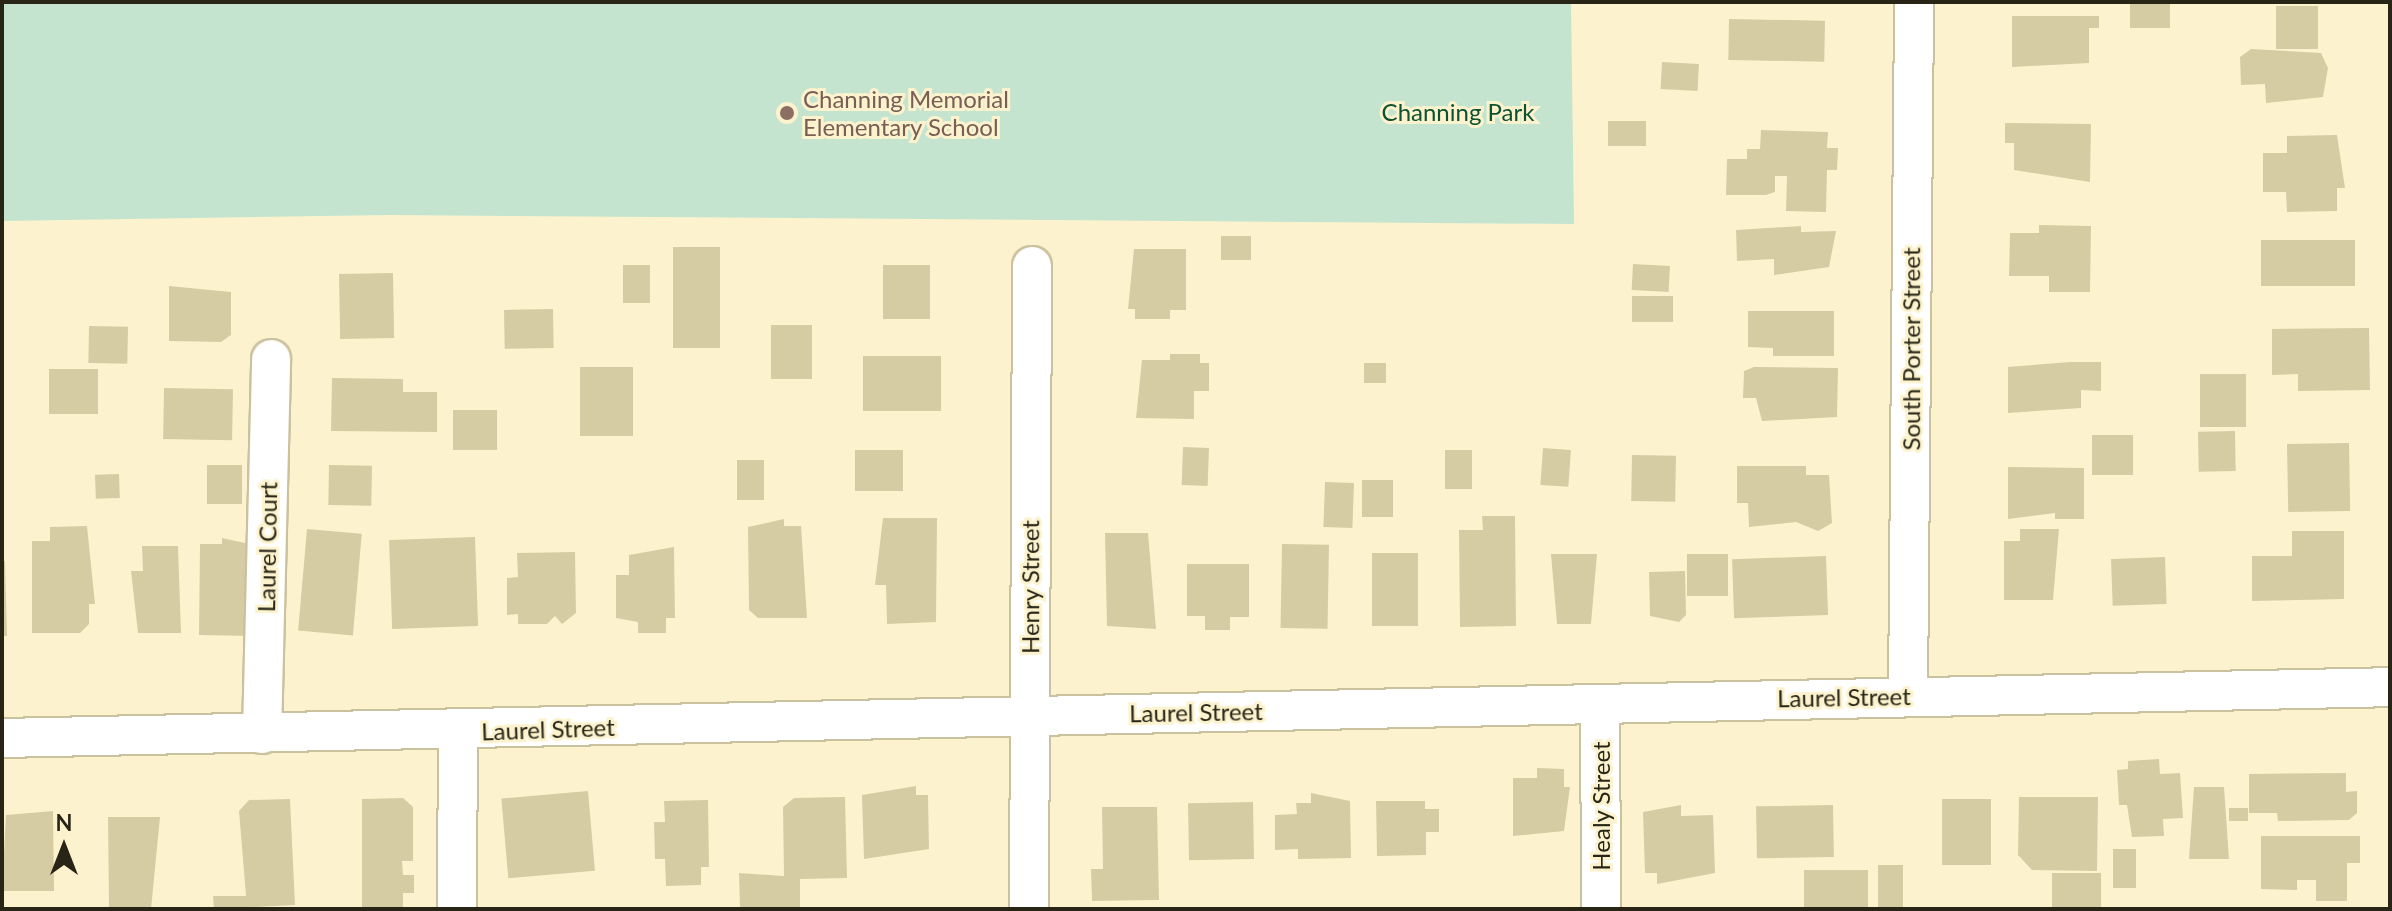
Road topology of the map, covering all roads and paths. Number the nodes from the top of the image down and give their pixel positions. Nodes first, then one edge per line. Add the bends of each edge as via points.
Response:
1 (1914, 2) edge
2 (1032, 266) dead end
3 (271, 359) dead end
4 (2390, 687) edge
5 (1908, 695) junction
6 (1600, 704) junction
7 (1029, 716) junction
8 (458, 731) junction
9 (262, 734) junction
10 (2, 738) edge
11 (457, 909) edge
12 (1029, 909) edge
13 (1601, 909) edge

1 - 5 street, South Porter Street
2 - 7 street, Henry Street
3 - 9 street, Laurel Court
4 - 5 street, Laurel Street
5 - 6 street, Laurel Street
6 - 7 street, Laurel Street
6 - 13 street, Healy Street
7 - 8 street, Laurel Street
7 - 12 street, Henry Street
8 - 9 street, Laurel Street
8 - 11 street
9 - 10 street, Laurel Street

